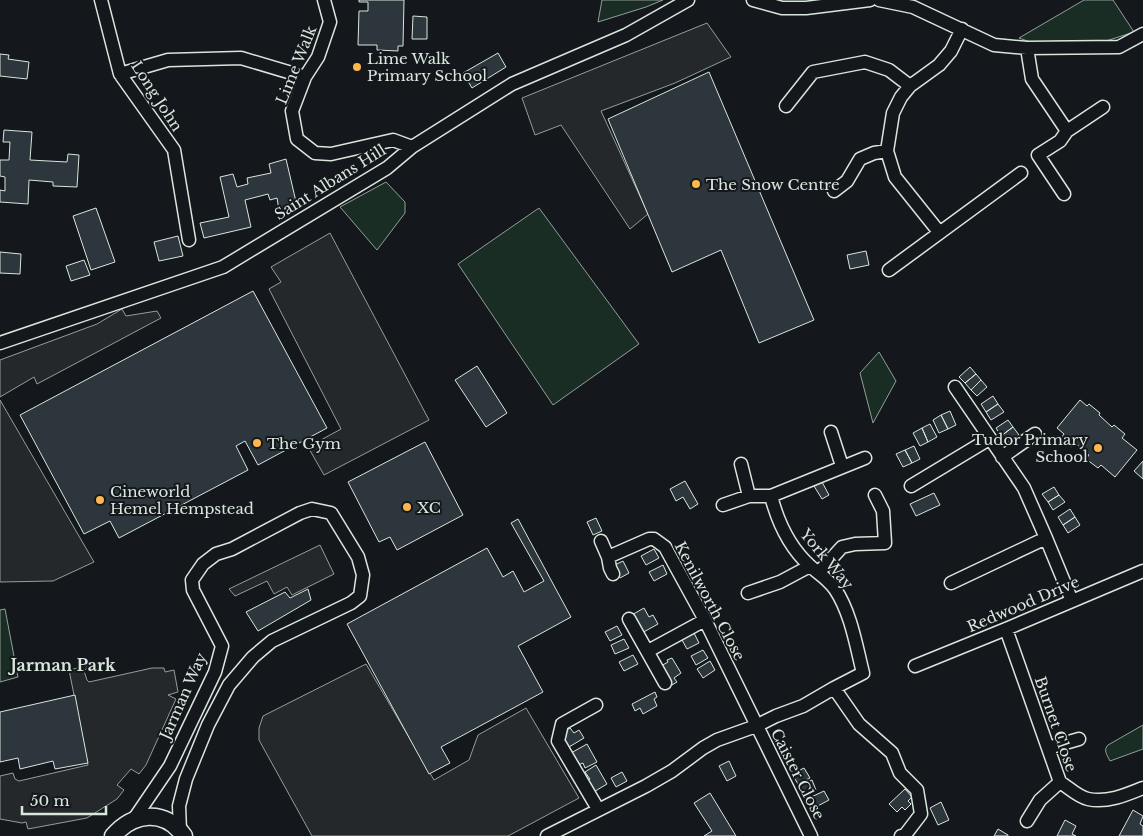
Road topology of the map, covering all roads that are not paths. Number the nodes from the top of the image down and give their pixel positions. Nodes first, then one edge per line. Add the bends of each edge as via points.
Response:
1 (101, 0) edge
2 (324, 0) edge
3 (688, 0) edge
4 (753, 0) edge
5 (870, 0) edge
6 (879, 0) edge
7 (962, 29) junction
8 (1143, 34) edge
9 (1027, 48) junction
10 (120, 74) junction
11 (305, 77) junction
12 (910, 86) junction
13 (786, 106) dead end
14 (1103, 107) dead end
15 (1068, 131) junction
16 (412, 147) junction
17 (887, 151) junction
18 (1021, 173) dead end
19 (834, 191) dead end
20 (1064, 194) dead end
21 (939, 232) junction
22 (189, 240) dead end
23 (890, 270) dead end
24 (0, 343) edge
25 (955, 387) dead end
26 (831, 432) dead end
27 (1035, 434) dead end
28 (989, 438) junction
29 (1002, 457) junction
30 (865, 458) dead end
31 (741, 464) dead end
32 (842, 466) junction
33 (911, 486) dead end
34 (875, 495) dead end
35 (749, 496) junction
36 (771, 496) junction
37 (723, 505) dead end
38 (1046, 538) junction
39 (601, 541) dead end
40 (608, 557) junction
41 (814, 569) junction
42 (1143, 571) edge
43 (613, 574) dead end
44 (951, 583) dead end
45 (748, 593) dead end
46 (1072, 601) junction
47 (629, 619) dead end
48 (705, 620) junction
49 (1006, 629) junction
50 (648, 651) junction
51 (915, 666) dead end
52 (665, 683) dead end
53 (834, 688) junction
54 (596, 705) dead end
55 (756, 726) junction
56 (1079, 738) dead end
57 (1048, 748) junction
58 (1060, 782) junction
59 (1143, 788) edge
60 (598, 809) junction
61 (134, 819) junction
62 (1027, 821) dead end
63 (182, 834) edge
64 (113, 836) edge
65 (547, 836) edge
66 (811, 836) edge
67 (901, 836) edge

1 - 10 street, Long John
2 - 11 street, Lime Walk via 330,22 318,57
3 - 16 street, Saint Albans Hill via 626,36 512,84
4 - 5 street via 782,8 806,8
6 - 7 street via 913,7
7 - 9 street via 994,45
7 - 12 street via 951,51 939,65
8 - 9 street via 1119,47
9 - 15 street via 1032,79
10 - 11 street via 168,60 241,58
10 - 22 street, Long John via 174,150
11 - 16 street, Lime Walk via 292,111 297,139 315,153 331,154 393,140
12 - 13 street via 889,70 865,62 814,72
12 - 17 street via 893,113
14 - 15 street
15 - 20 street via 1060,141 1038,155
16 - 24 street, Saint Albans Hill via 387,168 223,267
17 - 19 street via 860,159 847,181
17 - 21 street via 895,177
18 - 21 street
21 - 23 street
25 - 28 street
26 - 32 street
27 - 29 street
28 - 29 street
28 - 33 street
29 - 38 street via 1024,488
30 - 32 street
31 - 35 street
32 - 36 street
34 - 41 street via 883,511 885,543 842,547
35 - 36 street
35 - 37 street
36 - 41 street, York Way via 780,527
38 - 44 street
38 - 46 street
39 - 40 street
40 - 43 street
40 - 48 street, Kenilworth Close via 649,539 658,541
41 - 45 street
41 - 53 street, York Way via 834,588 844,606 869,673
42 - 46 street, Redwood Drive
46 - 49 street, Redwood Drive
47 - 50 street
48 - 50 street
48 - 55 street, Kenilworth Close
49 - 51 street, Redwood Drive
49 - 57 street, Burnet Close
50 - 52 street
53 - 55 street, York Way via 803,706
53 - 67 street via 859,724 892,753 900,773 917,790 921,814
54 - 60 street via 562,724 558,741
55 - 60 street, York Way via 717,740 672,771
55 - 66 street, Caister Close
56 - 57 street
57 - 58 street, Burnet Close
58 - 59 street via 1086,799 1105,800
58 - 62 street, Burnet Close via 1040,800
60 - 65 street, York Way
61 - 63 main road via 159,818 171,823
61 - 63 street, Jarman Way via 170,766 215,672 222,646 193,590 192,580 203,564 216,554 232,549 300,513 312,509 331,513 358,556 363,575 360,596 272,642 253,657 229,685 186,779 179,806
61 - 64 main road

